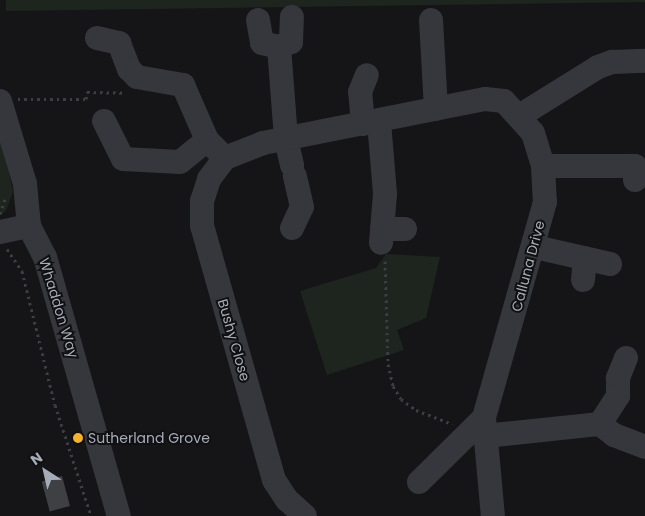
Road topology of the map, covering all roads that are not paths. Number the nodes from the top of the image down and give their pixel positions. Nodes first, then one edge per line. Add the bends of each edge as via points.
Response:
1 (292, 17) dead end
2 (258, 20) dead end
3 (431, 20) dead end
4 (97, 38) dead end
5 (279, 47) junction
6 (645, 61) edge
7 (367, 75) dead end
8 (5, 100) edge
9 (433, 110) junction
10 (521, 115) junction
11 (104, 121) dead end
12 (371, 123) junction
13 (286, 139) junction
14 (207, 140) junction
15 (226, 158) junction
16 (543, 166) junction
17 (635, 180) dead end
18 (1, 219) edge
19 (28, 226) junction
20 (292, 228) dead end
21 (405, 229) dead end
22 (535, 247) junction
23 (610, 264) dead end
24 (626, 358) dead end
25 (600, 424) junction
26 (479, 429) junction
27 (645, 447) edge
28 (419, 482) dead end
29 (119, 516) edge
30 (305, 516) edge
31 (494, 516) edge

1 - 5 street via 291,42
2 - 5 street via 262,43
3 - 9 street
4 - 14 street via 120,43 129,69 137,77 194,96
5 - 13 street
6 - 10 street via 612,62 574,74
7 - 12 street via 360,92
8 - 19 street, Whaddon Way via 25,184
9 - 10 street, Calluna Drive via 486,99 504,101
9 - 12 street, Bushy Close
10 - 16 street, Calluna Drive via 533,133
11 - 14 street via 123,159 180,162
12 - 13 street, Bushy Close
12 - 21 street via 385,177 381,236
13 - 15 street, Bushy Close via 235,151
13 - 20 street via 302,207
14 - 15 street
15 - 30 street, Bushy Close via 209,179 202,201 202,226 274,480 286,500
16 - 17 street via 635,166
16 - 22 street, Calluna Drive via 545,202
18 - 19 street
19 - 29 street, Whaddon Way via 45,257
22 - 23 street via 584,269
22 - 26 street, Calluna Drive
24 - 25 street via 618,378 618,396
25 - 26 street
25 - 27 street via 614,435
26 - 28 street
26 - 31 street, Calluna Drive

